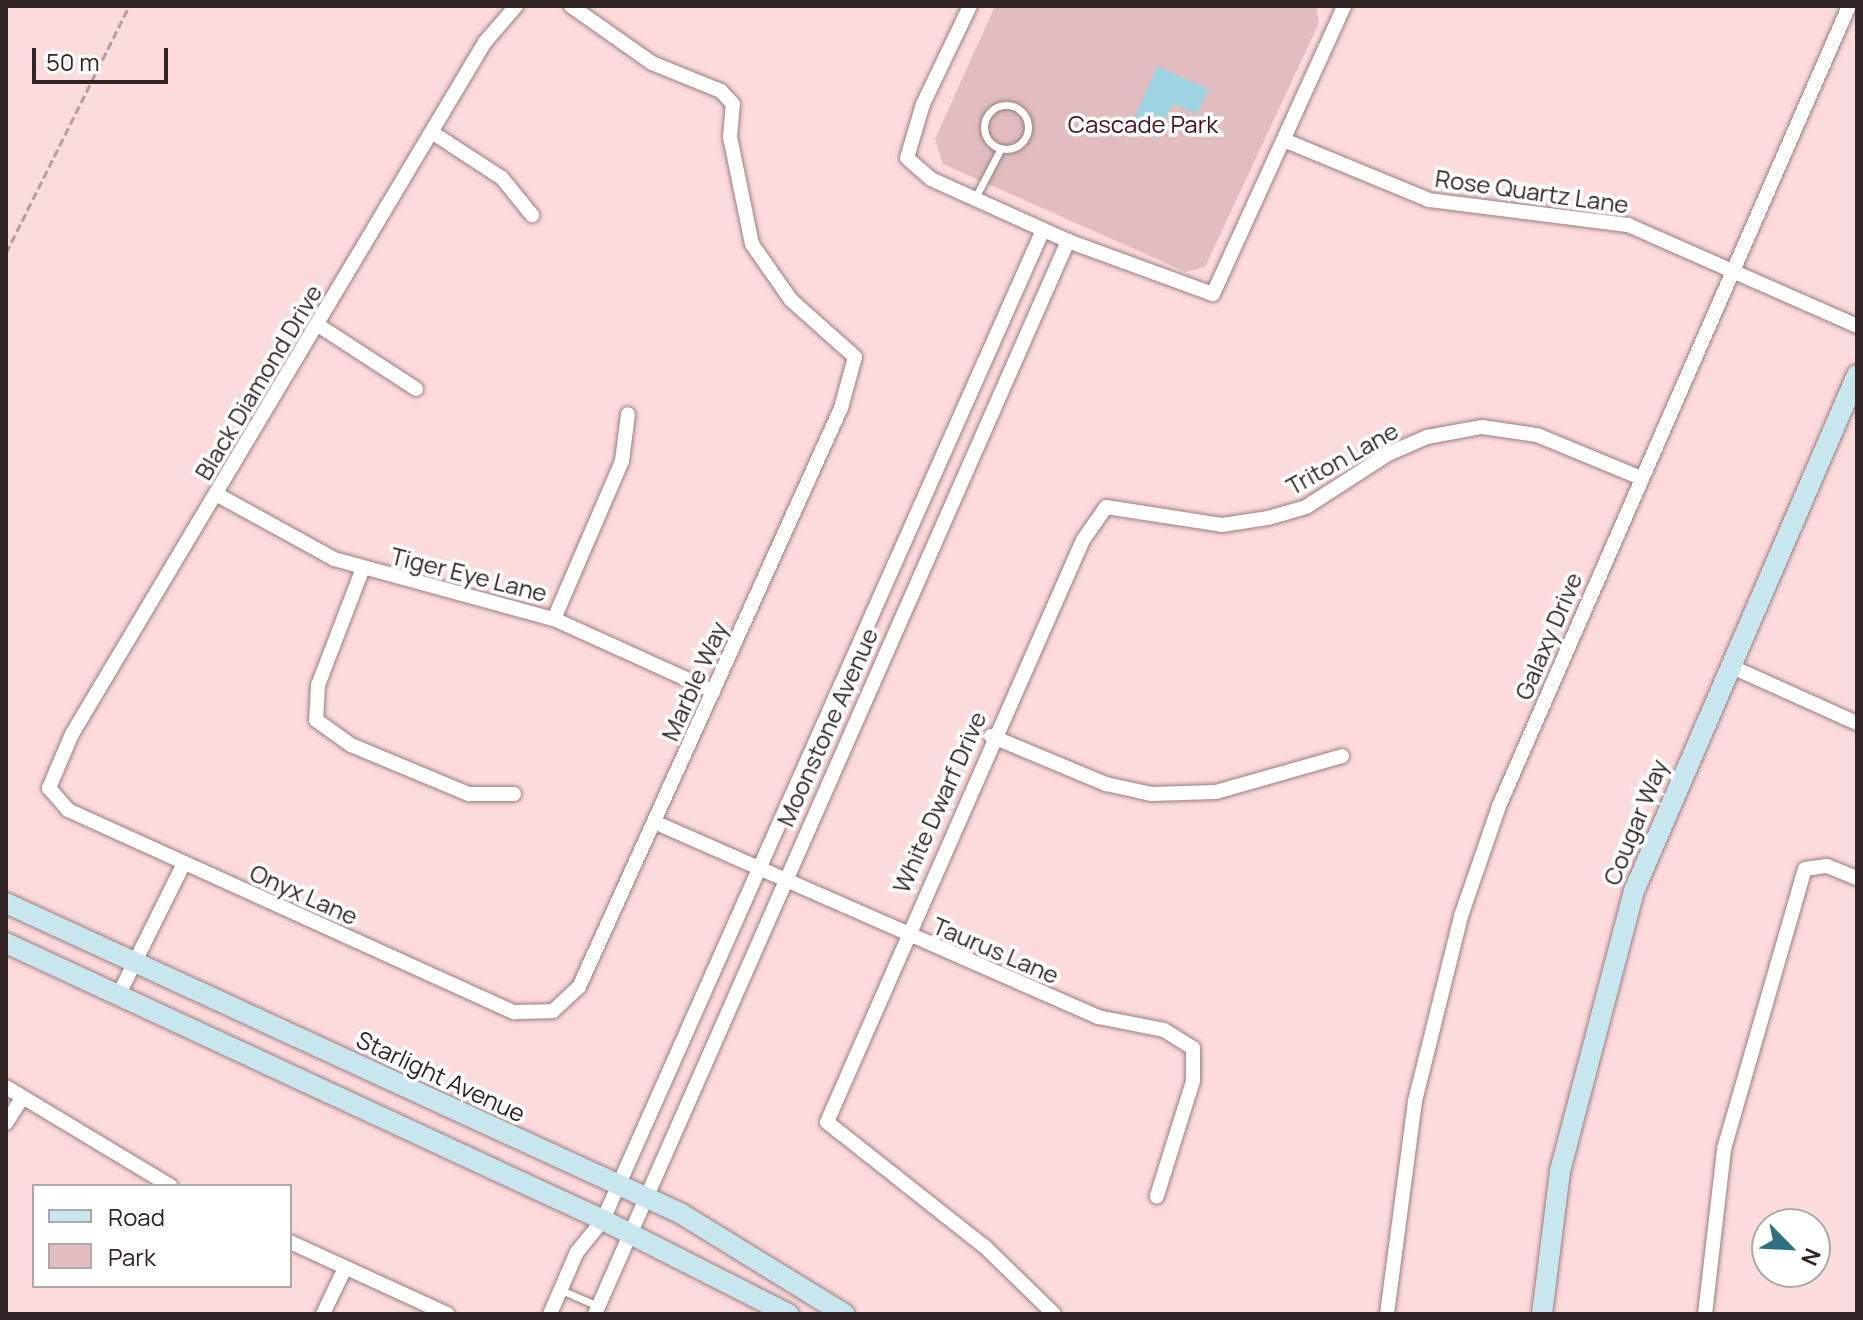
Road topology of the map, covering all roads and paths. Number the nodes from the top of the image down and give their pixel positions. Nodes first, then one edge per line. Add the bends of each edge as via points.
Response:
1 (129, 6) edge
2 (516, 6) edge
3 (571, 6) edge
4 (970, 6) edge
5 (1344, 6) edge
6 (1849, 6) edge
7 (433, 133) junction
8 (1286, 141) junction
9 (1001, 148) junction
10 (975, 198) junction
11 (532, 215) dead end
12 (1043, 230) junction
13 (1068, 241) junction
14 (6, 253) edge
15 (1730, 268) junction
16 (318, 325) junction
17 (1857, 326) edge
18 (1857, 375) edge
19 (416, 389) dead end
20 (628, 414) dead end
21 (1639, 477) junction
22 (216, 494) junction
23 (1106, 507) joint
24 (363, 568) junction
25 (554, 619) junction
26 (1730, 666) junction
27 (713, 691) junction
28 (1857, 723) edge
29 (991, 736) junction
30 (1342, 756) dead end
31 (49, 788) joint
32 (514, 794) dead end
33 (654, 822) junction
34 (183, 865) junction
35 (757, 868) junction
36 (1857, 878) edge
37 (783, 880) junction
38 (6, 903) edge
39 (904, 935) junction
40 (6, 943) edge
41 (134, 962) junction
42 (119, 994) junction
43 (553, 1011) joint
44 (6, 1087) edge
45 (23, 1097) junction
46 (6, 1123) edge
47 (167, 1184) edge
48 (619, 1186) junction
49 (1157, 1196) dead end
50 (645, 1197) junction
51 (603, 1220) junction
52 (629, 1232) junction
53 (292, 1243) edge
54 (345, 1268) junction
55 (559, 1290) junction
56 (596, 1310) edge
57 (323, 1314) edge
58 (447, 1314) edge
59 (550, 1314) edge
60 (788, 1314) edge
61 (844, 1314) edge
62 (1054, 1314) edge
63 (1387, 1314) edge
64 (1542, 1314) edge
65 (1705, 1314) edge

1 - 14 path
2 - 7 street, Black Diamond Drive via 485,42
3 - 27 street, Marble Way via 652,63 721,91 733,104 730,137 752,244 791,300 855,357 841,408
4 - 10 street via 923,104 907,158 931,179
5 - 8 street
6 - 15 street, Galaxy Drive
7 - 11 street via 502,178
7 - 16 street, Black Diamond Drive
8 - 13 street via 1213,294
8 - 15 street, Rose Quartz Lane via 1429,200 1628,225
9 - 9 lane via 1014,147 1027,131 1025,117 1008,105 994,108 985,119 985,134
9 - 10 lane
10 - 12 street
12 - 13 street
12 - 35 street, Moonstone Avenue
13 - 37 street, Moonstone Avenue
15 - 17 street, Rose Quartz Lane
15 - 21 street, Galaxy Drive
16 - 19 street
16 - 22 street, Black Diamond Drive
18 - 26 street, Cougar Way
20 - 25 street via 622,461
21 - 23 street, Triton Lane via 1537,435 1482,427 1414,443 1306,507 1268,518 1222,525
21 - 63 street, Galaxy Drive via 1499,806 1461,916 1415,1101
22 - 24 street, Tiger Eye Lane
22 - 31 street, Black Diamond Drive via 72,734
23 - 29 street, White Dwarf Drive via 1083,540
24 - 25 street, Tiger Eye Lane
24 - 32 street via 318,685 316,720 351,745 469,794
25 - 27 street, Tiger Eye Lane
26 - 28 street
26 - 64 street, Cougar Way via 1662,815 1599,1008 1560,1171
27 - 33 street, Marble Way
29 - 30 street via 1106,784 1151,794 1216,792
29 - 39 street, White Dwarf Drive
31 - 34 street, Onyx Lane via 68,810
33 - 35 street, Taurus Lane
33 - 43 street, Marble Way via 579,987
34 - 41 street
34 - 43 street, Onyx Lane via 514,1012
35 - 37 street, Taurus Lane
35 - 48 street, Moonstone Avenue
36 - 65 street via 1827,866 1805,869 1724,1149
37 - 39 street, Taurus Lane
37 - 50 street, Moonstone Avenue
38 - 41 street, Starlight Avenue
39 - 49 street, Taurus Lane via 1098,1017 1164,1030 1193,1048 1193,1081
39 - 62 street, White Dwarf Drive via 827,1122 975,1238
40 - 42 street
41 - 42 street
41 - 48 street, Starlight Avenue
42 - 51 street
44 - 45 street
45 - 46 street
45 - 47 street via 78,1136
48 - 50 street, Starlight Avenue
48 - 51 street, Moonstone Avenue
50 - 52 street, Moonstone Avenue
50 - 61 street, Starlight Avenue via 802,1283
51 - 52 street
51 - 55 street, Moonstone Avenue via 577,1252
52 - 56 street, Moonstone Avenue
52 - 60 street
53 - 54 street
54 - 57 street
54 - 58 street
55 - 56 lane
55 - 59 street, Moonstone Avenue

